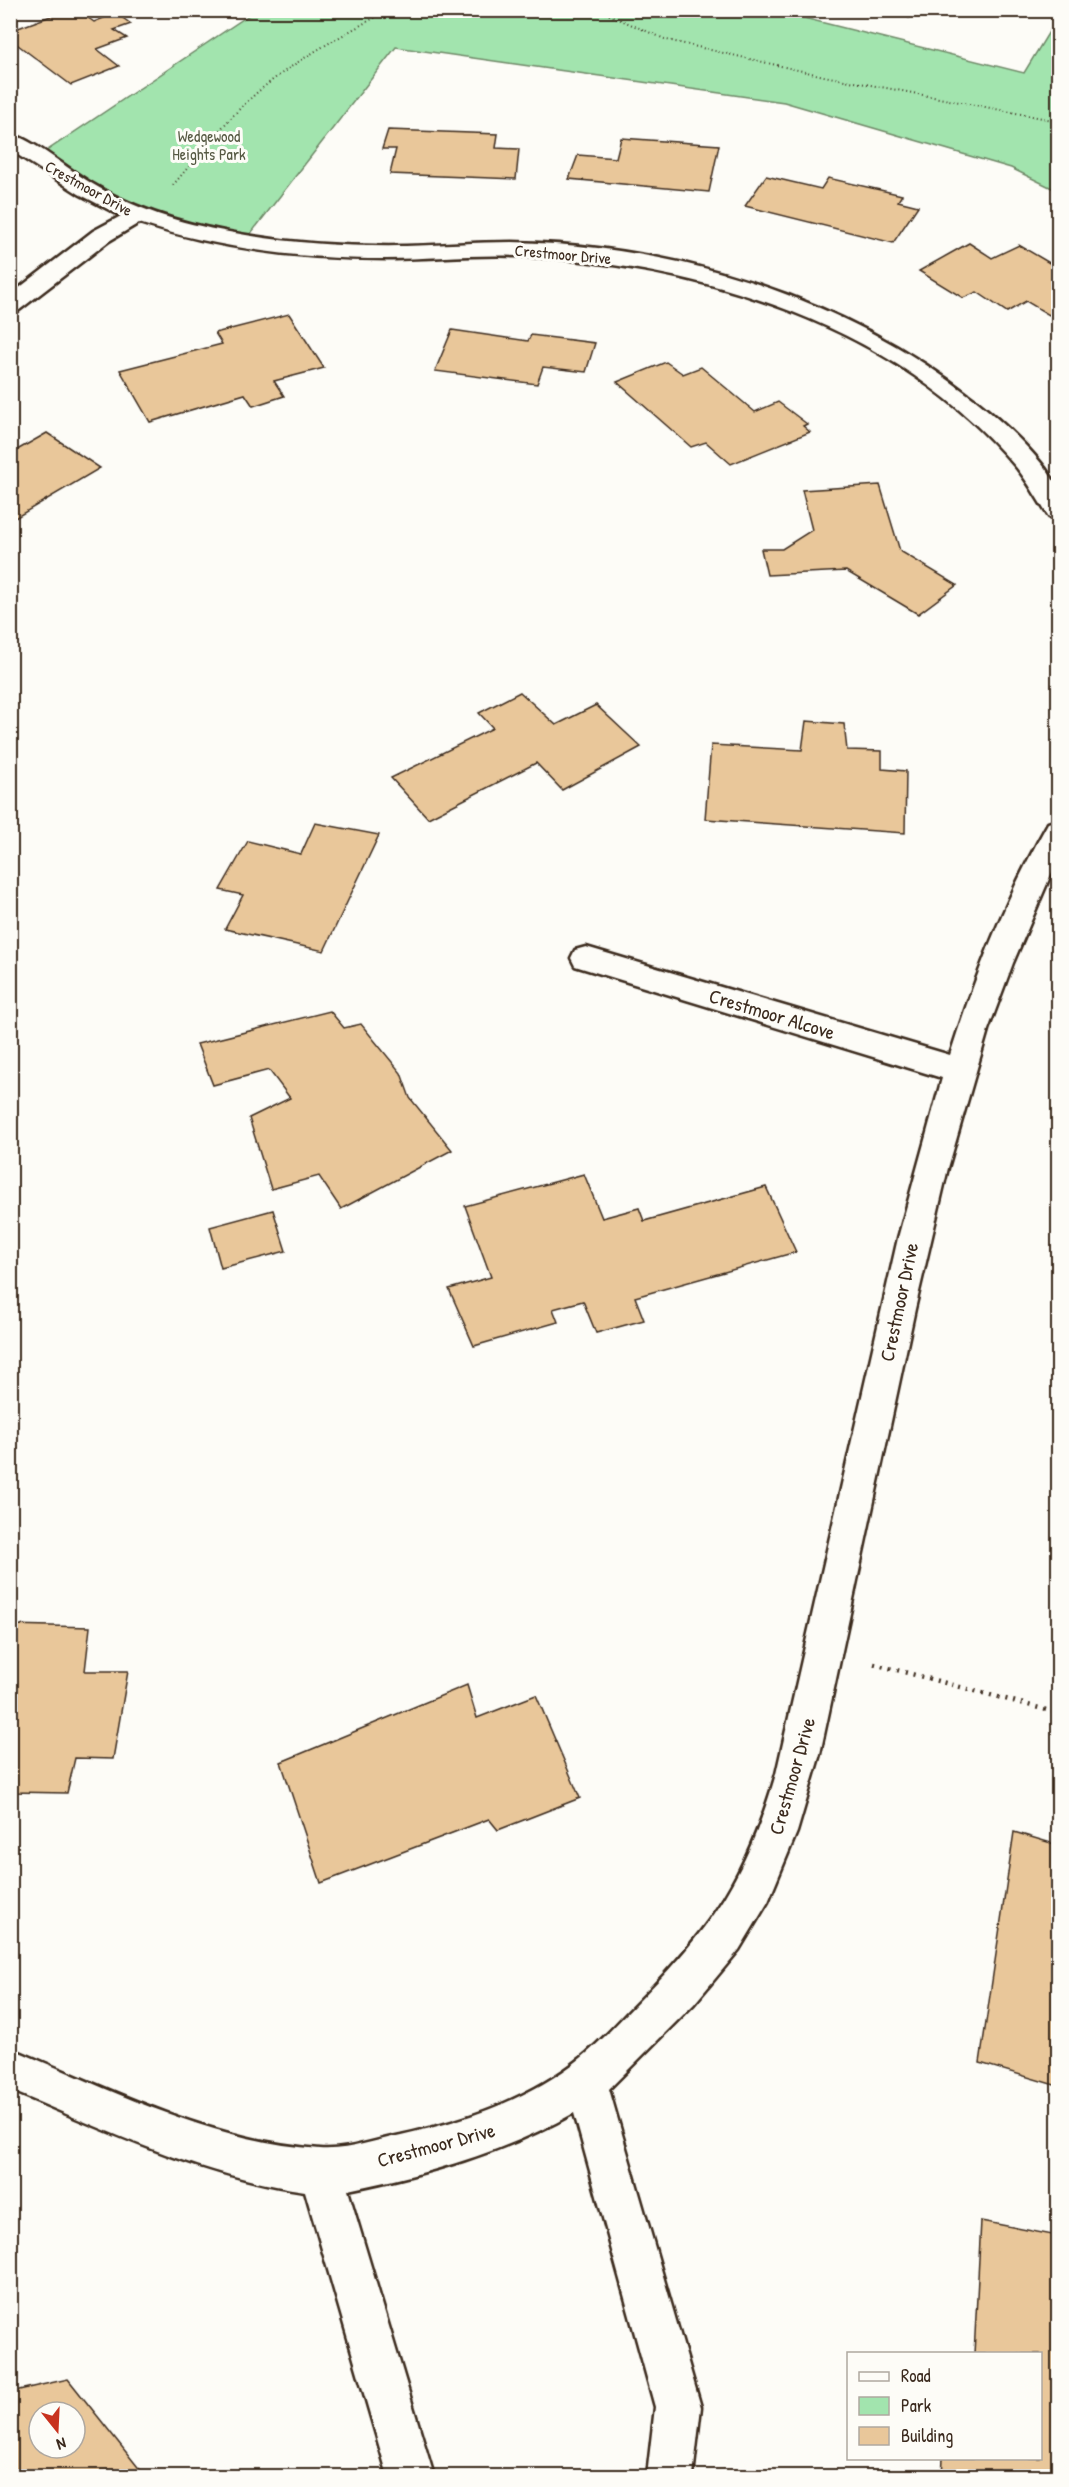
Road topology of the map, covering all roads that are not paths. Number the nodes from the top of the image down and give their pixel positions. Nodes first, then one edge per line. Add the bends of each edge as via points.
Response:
1 (10, 140) edge
2 (137, 215) junction
3 (10, 306) edge
4 (1059, 510) edge
5 (1059, 830) edge
6 (586, 958) dead end
7 (958, 1070) junction
8 (10, 2069) edge
9 (586, 2081) junction
10 (321, 2172) junction
11 (411, 2476) edge
12 (670, 2476) edge

1 - 2 street, Crestmoor Drive via 58,173
2 - 3 street via 101,236
2 - 4 street, Crestmoor Drive via 245,242 317,251 513,249 572,253 650,264 721,281 797,307 865,337 919,368 999,434 1029,467
5 - 7 street, Crestmoor Drive via 1000,953
6 - 7 street, Crestmoor Alcove
7 - 9 street, Crestmoor Drive via 919,1210 784,1818 743,1908 714,1951
8 - 10 street, Crestmoor Drive via 155,2130 244,2160
9 - 10 street, Crestmoor Drive via 503,2127 431,2150
9 - 12 street via 678,2407
10 - 11 street

